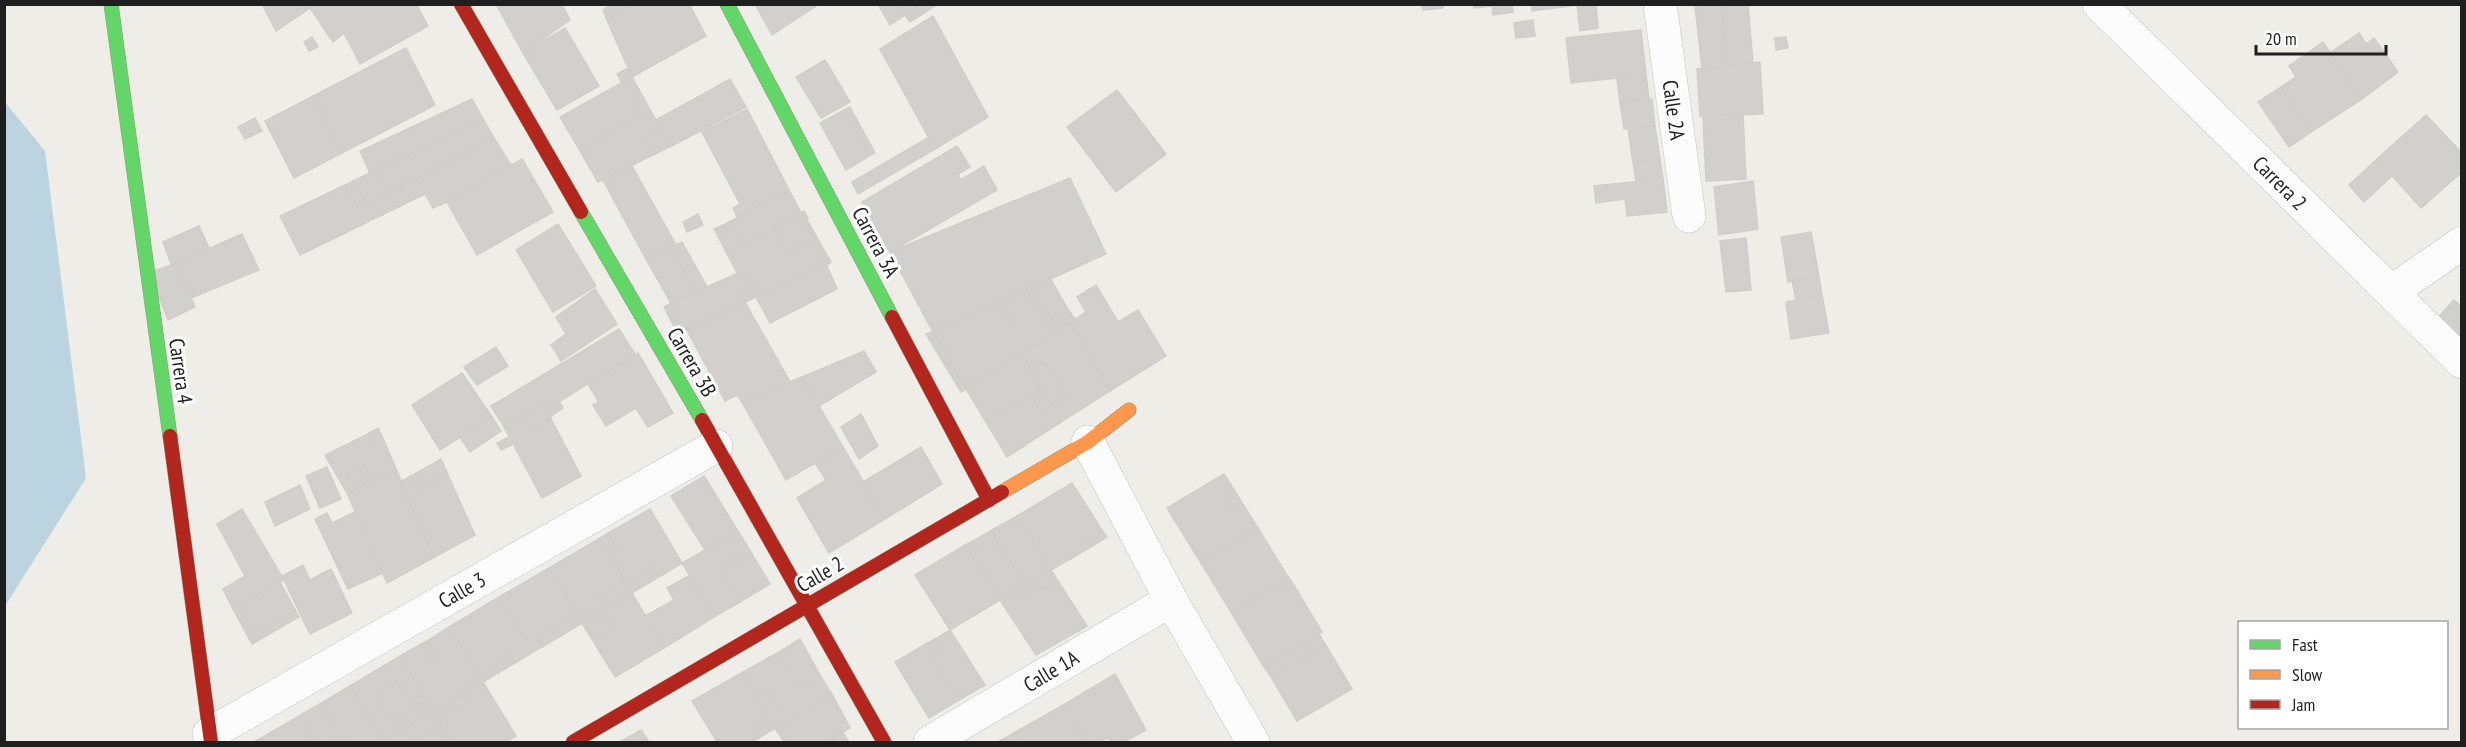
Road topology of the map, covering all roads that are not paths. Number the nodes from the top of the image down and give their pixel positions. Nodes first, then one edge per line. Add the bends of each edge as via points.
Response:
1 (111, 4) edge
2 (461, 4) edge
3 (727, 4) edge
4 (1660, 4) edge
5 (2099, 4) edge
6 (1689, 216) dead end
7 (2462, 243) edge
8 (2391, 292) junction
9 (2462, 362) edge
10 (1130, 410) dead end
11 (1088, 442) junction
12 (716, 446) junction
13 (989, 500) junction
14 (1171, 600) junction
15 (807, 606) junction
16 (210, 738) edge
17 (573, 742) edge
18 (884, 742) edge
19 (930, 742) edge
20 (1253, 742) edge

1 - 16 street, Carrera 4
2 - 12 street, Carrera 3B
3 - 13 street, Carrera 3A
4 - 6 street, Calle 2A
5 - 8 street, Carrera 2
7 - 8 street
8 - 9 street, Carrera 2
10 - 11 street
11 - 13 street, Calle 2
11 - 14 street
12 - 15 street, Carrera 3B
12 - 16 street, Calle 3
13 - 15 street, Calle 2
14 - 19 street, Calle 1A
14 - 20 street
15 - 17 street, Calle 2
15 - 18 street, Carrera 3B

